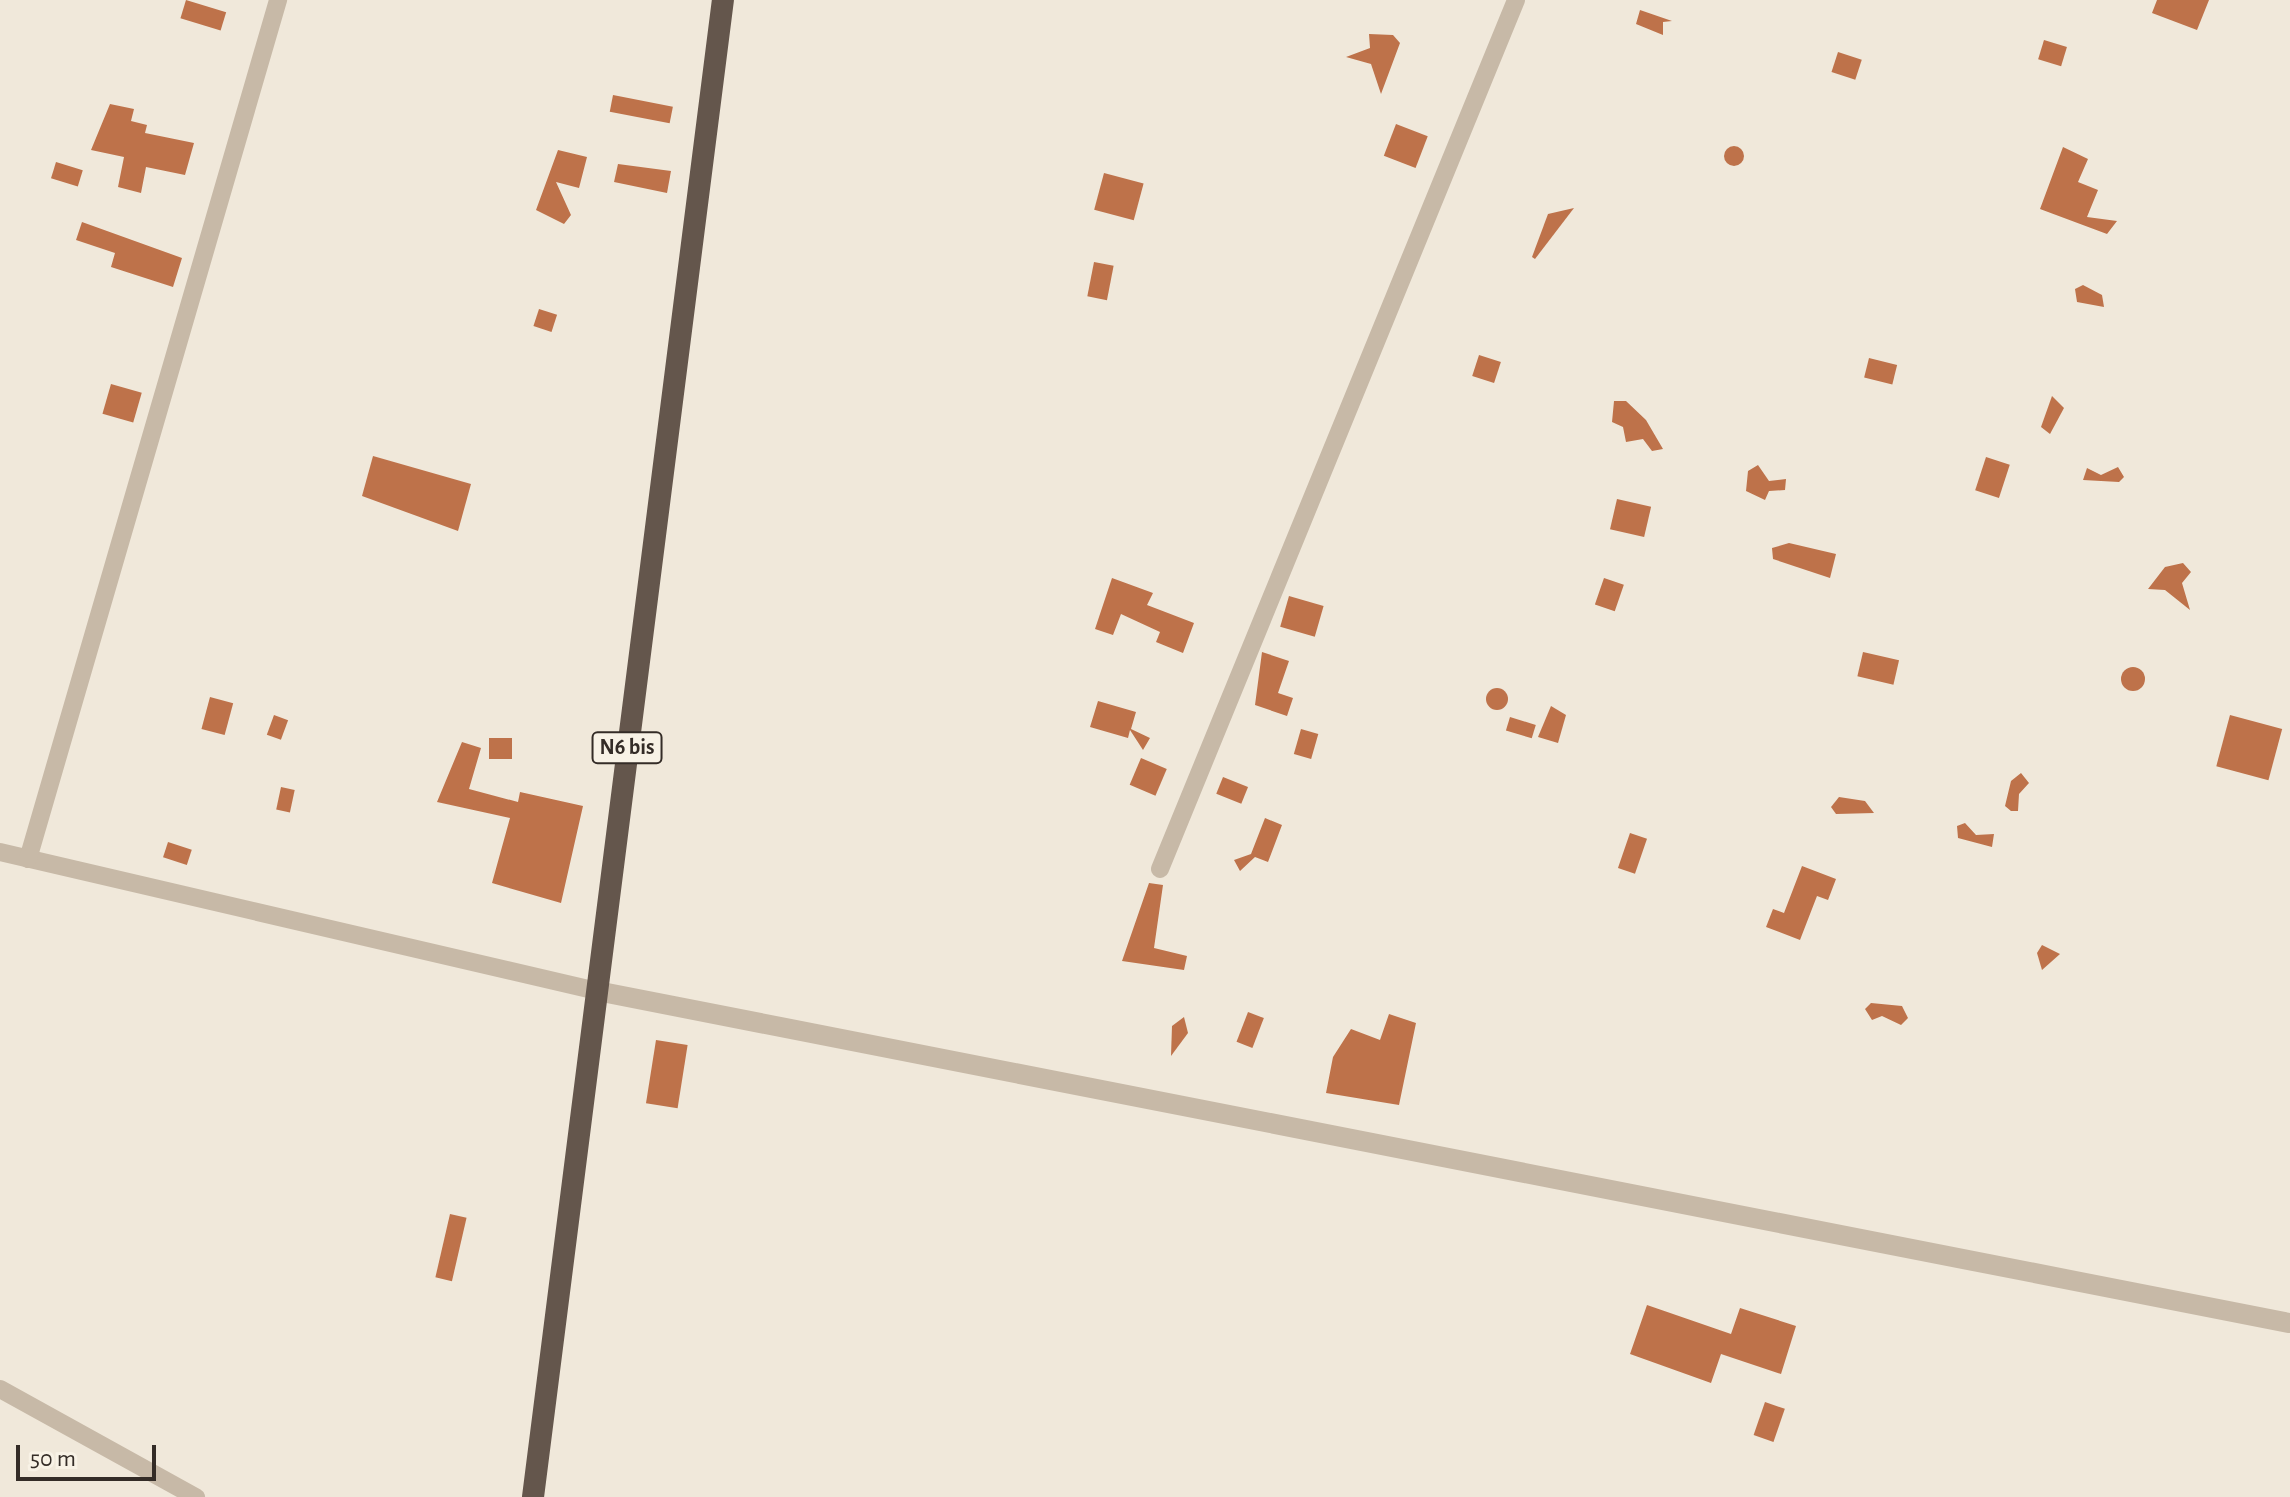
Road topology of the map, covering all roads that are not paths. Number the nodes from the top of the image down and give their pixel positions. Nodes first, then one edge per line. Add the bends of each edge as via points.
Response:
1 (278, 0) edge
2 (723, 0) edge
3 (1516, 0) edge
4 (0, 853) edge
5 (28, 859) junction
6 (1160, 869) dead end
7 (597, 991) junction
8 (2290, 1323) edge
9 (0, 1389) edge
10 (196, 1497) edge
11 (533, 1497) edge

1 - 5 street
2 - 7 highway, N6 bis
3 - 6 street
4 - 5 street
5 - 7 street
7 - 8 street
7 - 11 highway, N6 bis
9 - 10 street

